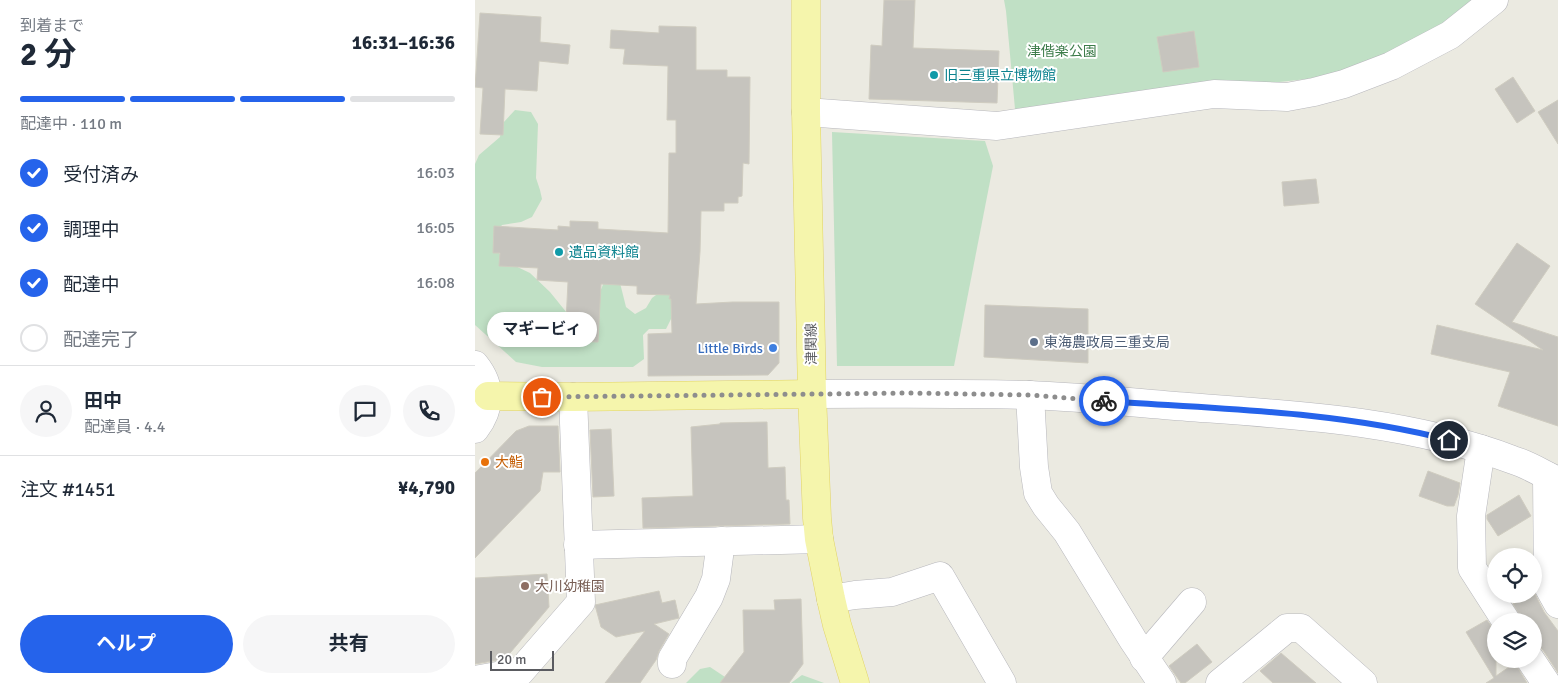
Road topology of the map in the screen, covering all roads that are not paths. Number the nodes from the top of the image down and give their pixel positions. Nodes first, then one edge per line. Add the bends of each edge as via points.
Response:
1 (806, 0) edge
2 (1494, 0) edge
3 (806, 112) junction
4 (475, 365) edge
5 (812, 394) junction
6 (1030, 395) junction
7 (488, 396) junction
8 (573, 397) junction
9 (475, 429) edge
10 (1481, 449) junction
11 (1553, 478) edge
12 (819, 539) junction
13 (721, 541) junction
14 (578, 545) junction
15 (831, 599) junction
16 (1192, 602) dead end
17 (1558, 604) edge
18 (1501, 613) edge
19 (1145, 658) junction
20 (673, 664) dead end
21 (1536, 668) edge
22 (475, 680) edge
23 (855, 683) edge
24 (1001, 683) edge
25 (1162, 683) edge
26 (1220, 683) edge
27 (1363, 683) edge
28 (1546, 683) edge

1 - 3 main road, 津関線
2 - 3 street via 1450,35 1391,66 1344,84 1287,97 1214,94 997,126
3 - 5 main road, 津関線
4 - 7 street via 485,380
5 - 6 street
5 - 8 main road
5 - 12 main road, 津関線
6 - 10 street via 1341,419 1417,432
6 - 19 street via 1038,493 1067,532
7 - 8 main road
7 - 9 street via 485,411
8 - 14 street
10 - 11 street
10 - 18 street via 1471,516 1472,568
11 - 17 street via 1548,586
12 - 13 street
12 - 15 main road, 津関線
13 - 14 street
13 - 20 street via 716,579 709,597 672,659
14 - 22 street via 581,602 520,672
15 - 23 main road, 津関線
15 - 24 street via 892,592 940,576
16 - 19 street
19 - 25 street
21 - 28 street
26 - 27 street via 1287,628 1301,628

